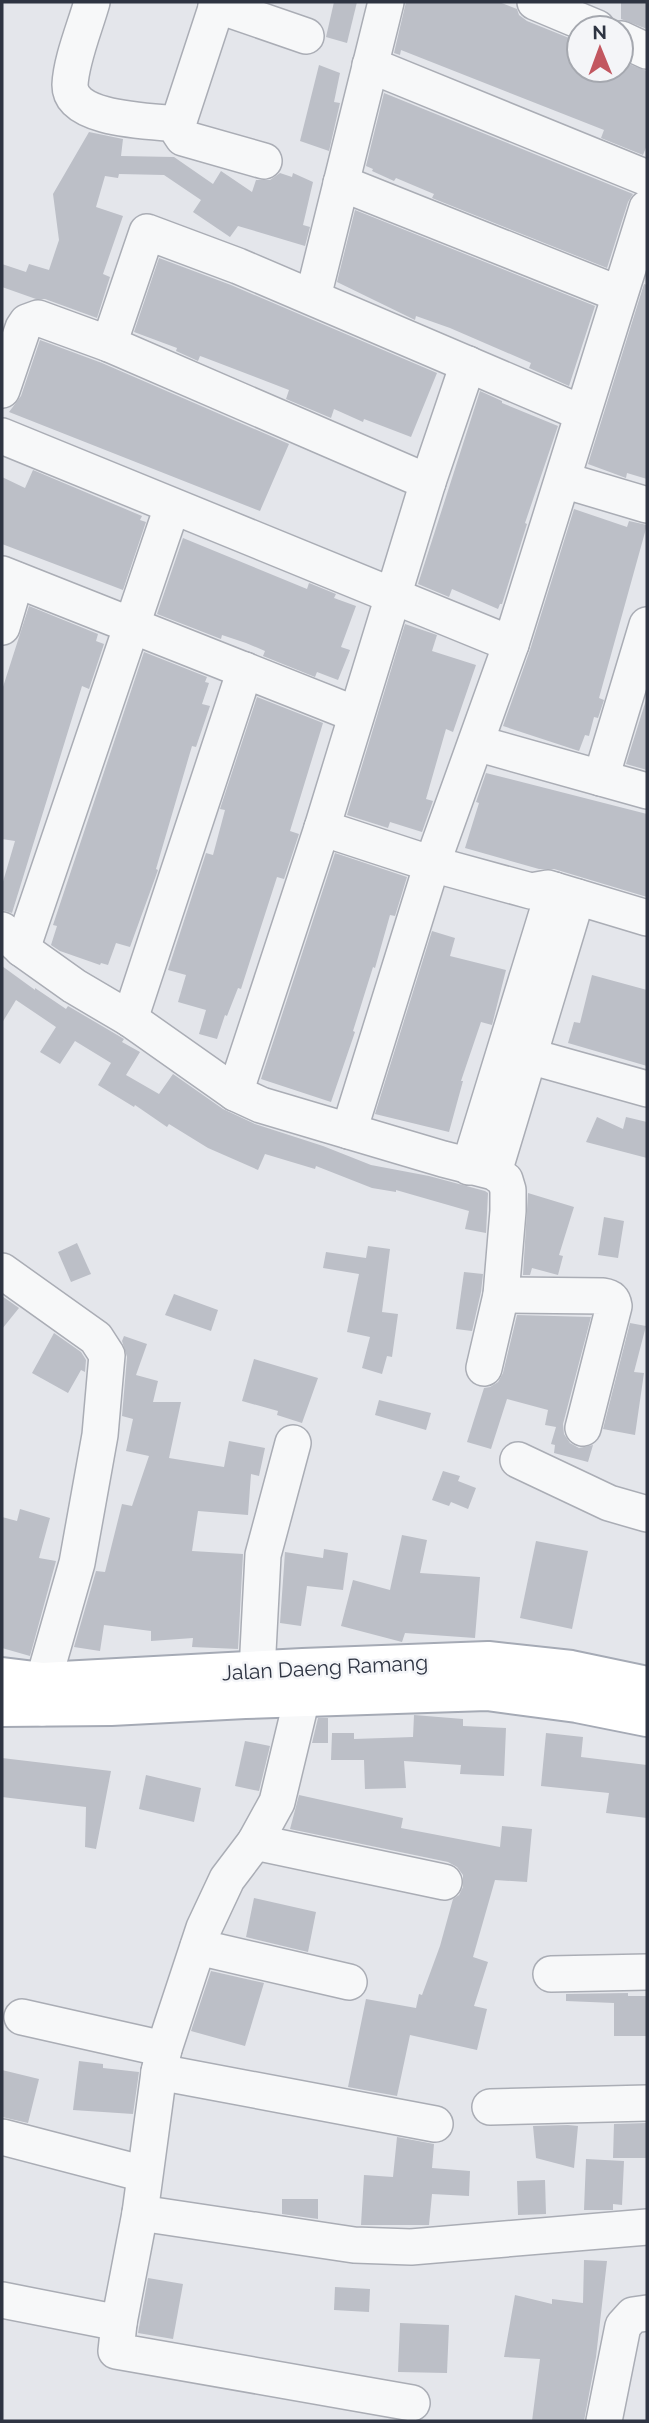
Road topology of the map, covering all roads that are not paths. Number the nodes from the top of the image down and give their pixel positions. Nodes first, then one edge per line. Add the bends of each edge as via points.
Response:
1 (92, 2) edge
2 (386, 2) edge
3 (535, 2) edge
4 (217, 4) edge
5 (576, 14) edge
6 (306, 36) dead end
7 (370, 65) junction
8 (178, 124) junction
9 (264, 161) dead end
10 (647, 178) edge
11 (341, 183) junction
12 (647, 208) edge
13 (619, 294) junction
14 (313, 297) junction
15 (109, 344) junction
16 (468, 364) junction
17 (2, 390) edge
18 (582, 413) junction
19 (2, 436) edge
20 (563, 480) junction
21 (428, 482) junction
22 (647, 505) edge
23 (172, 507) junction
24 (9, 577) edge
25 (392, 598) junction
26 (130, 625) junction
27 (647, 625) edge
28 (2, 627) edge
29 (511, 644) junction
30 (245, 670) junction
31 (355, 714) junction
32 (476, 743) junction
33 (601, 778) junction
34 (647, 791) edge
35 (322, 828) junction
36 (432, 864) junction
37 (556, 901) junction
38 (647, 918) edge
39 (12, 939) edge
40 (647, 942) edge
41 (130, 1019) junction
42 (529, 1056) junction
43 (647, 1089) edge
44 (235, 1093) junction
45 (349, 1131) junction
46 (482, 1169) junction
47 (2, 1271) edge
48 (501, 1295) junction
49 (484, 1368) dead end
50 (583, 1428) dead end
51 (293, 1443) dead end
52 (518, 1460) dead end
53 (647, 1514) edge
54 (257, 1671) junction
55 (2, 1678) edge
56 (302, 1683) junction
57 (547, 1683) junction
58 (647, 1686) edge
59 (42, 1695) junction
60 (2, 1707) edge
61 (647, 1717) edge
62 (255, 1842) junction
63 (444, 1882) dead end
64 (198, 1947) junction
65 (647, 1972) edge
66 (551, 1973) dead end
67 (349, 1982) dead end
68 (22, 2017) dead end
69 (162, 2061) junction
70 (647, 2102) edge
71 (490, 2107) dead end
72 (435, 2124) dead end
73 (2, 2137) edge
74 (144, 2174) junction
75 (140, 2213) junction
76 (647, 2227) edge
77 (2, 2300) edge
78 (647, 2314) edge
79 (119, 2323) junction
80 (412, 2403) dead end
81 (604, 2421) edge

1 - 8 street via 72,71 74,99 103,115
2 - 7 street
3 - 5 street
4 - 6 street
4 - 8 street
7 - 10 street
7 - 11 street
8 - 9 street via 183,138
11 - 13 street
11 - 14 street
12 - 13 street
13 - 18 street
14 - 15 street via 147,233
14 - 16 street
15 - 17 street via 38,317 32,319 23,328
15 - 21 street
16 - 18 street
16 - 21 street
18 - 20 street
19 - 23 street
20 - 22 street
20 - 29 street
21 - 25 street
23 - 25 street
23 - 26 street
24 - 26 street
24 - 28 street
25 - 29 street
25 - 31 street
26 - 30 street
26 - 39 street
27 - 33 street
29 - 32 street
30 - 31 street
30 - 41 street
31 - 35 street
32 - 33 street
32 - 36 street
33 - 34 street
35 - 36 street
35 - 44 street
36 - 37 street
36 - 45 street
37 - 38 street
37 - 40 street
37 - 42 street
37 - 46 street
39 - 41 street via 74,986
41 - 44 street
42 - 43 street
42 - 46 street
44 - 45 street
45 - 46 street
46 - 48 street via 505,1180 508,1190
47 - 59 street via 96,1338 107,1355 100,1435 77,1563
48 - 49 street
48 - 50 street via 603,1296 613,1301
51 - 54 street via 263,1555
52 - 53 street via 609,1503
54 - 56 main road, Jalan Daeng Ramang
54 - 59 main road, Jalan Daeng Ramang
55 - 59 main road, Jalan Daeng Ramang
56 - 57 main road, Jalan Daeng Ramang via 466,1676 488,1661
56 - 59 main road, Jalan Daeng Ramang
56 - 62 street via 277,1802
57 - 58 main road, Jalan Daeng Ramang
57 - 61 main road, Jalan Daeng Ramang
59 - 60 main road, Jalan Daeng Ramang
62 - 63 street
62 - 64 street via 227,1879
64 - 67 street
64 - 69 street
65 - 66 street
68 - 69 street
69 - 72 street
69 - 74 street
70 - 71 street
73 - 74 street
74 - 75 street
75 - 76 street via 354,2245 411,2247
75 - 79 street
77 - 79 street
78 - 81 street via 633,2315 623,2326
79 - 80 street via 116,2351

